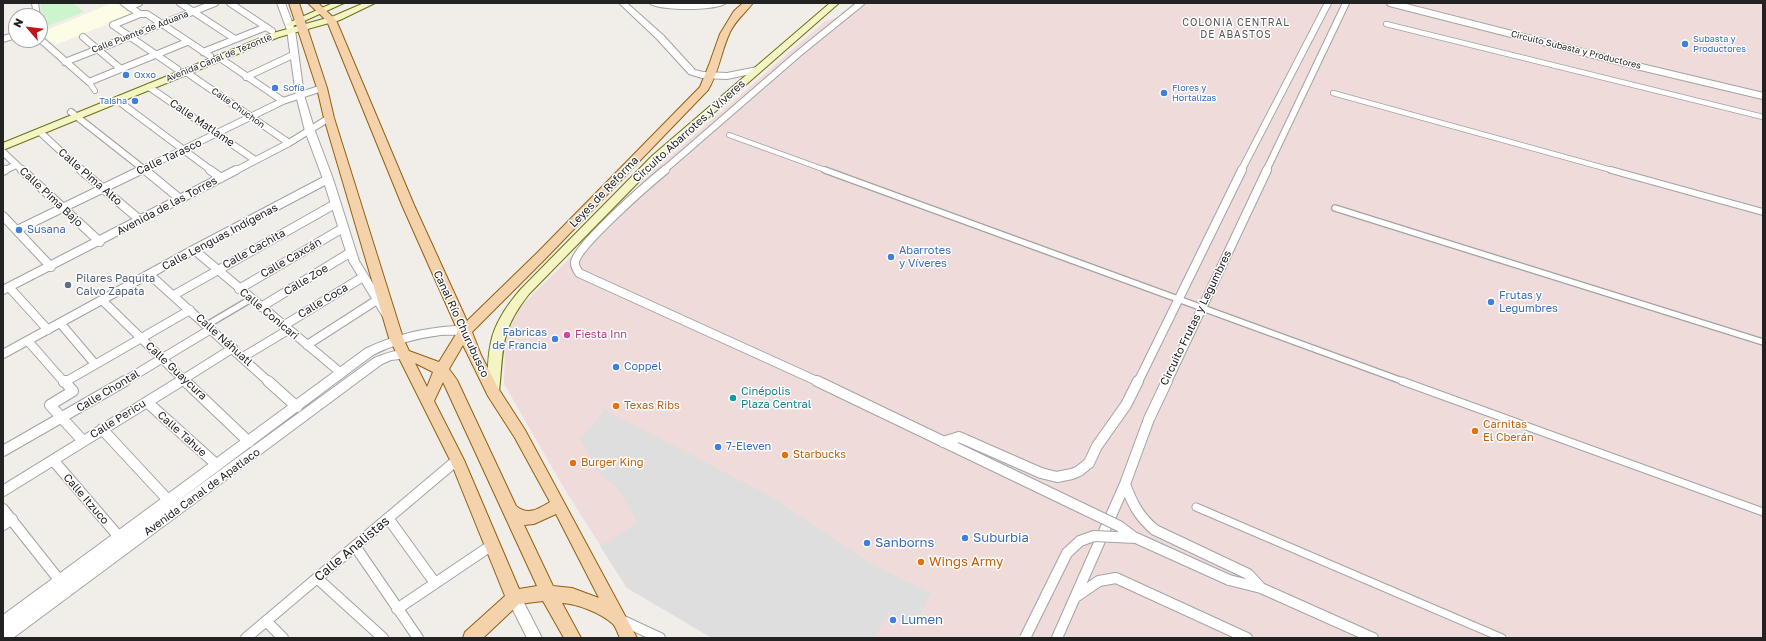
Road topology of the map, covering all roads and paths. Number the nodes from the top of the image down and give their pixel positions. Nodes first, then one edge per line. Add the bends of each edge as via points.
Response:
1 (139, 3) edge
2 (180, 3) edge
3 (215, 3) edge
4 (230, 3) edge
5 (281, 3) edge
6 (294, 3) edge
7 (312, 3) edge
8 (340, 3) edge
9 (371, 3) edge
10 (623, 3) edge
11 (653, 3) edge
12 (722, 3) edge
13 (748, 3) edge
14 (835, 3) edge
15 (854, 3) edge
16 (861, 3) edge
17 (1328, 3) edge
18 (1346, 3) edge
19 (1390, 3) edge
20 (126, 5) edge
21 (322, 11) junction
22 (193, 12) junction
23 (140, 14) junction
24 (845, 15) junction
25 (331, 20) junction
26 (162, 24) junction
27 (1386, 24) dead end
28 (296, 26) junction
29 (269, 29) junction
30 (130, 36) junction
31 (83, 37) dead end
32 (235, 39) junction
33 (187, 42) junction
34 (48, 47) edge
35 (96, 49) junction
36 (206, 54) junction
37 (295, 54) junction
38 (157, 55) junction
39 (220, 58) junction
40 (65, 62) junction
41 (121, 69) junction
42 (758, 70) junction
43 (182, 71) junction
44 (711, 76) junction
45 (246, 77) junction
46 (88, 82) junction
47 (148, 87) junction
48 (322, 88) junction
49 (94, 91) dead end
50 (1333, 94) dead end
51 (300, 95) junction
52 (1763, 96) edge
53 (117, 100) junction
54 (283, 102) junction
55 (74, 114) junction
56 (251, 117) junction
57 (1763, 117) edge
58 (329, 118) junction
59 (310, 131) junction
60 (40, 132) junction
61 (218, 134) junction
62 (729, 135) dead end
63 (3, 141) edge
64 (289, 143) junction
65 (3, 147) edge
66 (184, 150) junction
67 (3, 152) edge
68 (255, 160) junction
69 (16, 165) junction
70 (144, 169) junction
71 (3, 170) edge
72 (221, 178) junction
73 (328, 179) junction
74 (102, 189) junction
75 (180, 199) junction
76 (335, 204) junction
77 (62, 208) junction
78 (1335, 208) dead end
79 (1763, 212) edge
80 (3, 216) edge
81 (140, 220) junction
82 (343, 228) junction
83 (17, 230) junction
84 (100, 242) junction
85 (351, 252) junction
86 (199, 254) dead end
87 (51, 267) junction
88 (217, 270) junction
89 (150, 275) junction
90 (363, 277) junction
91 (6, 289) edge
92 (239, 289) junction
93 (174, 296) junction
94 (1178, 299) junction
95 (252, 300) junction
96 (377, 300) junction
97 (103, 301) junction
98 (261, 307) junction
99 (1201, 307) junction
100 (190, 310) junction
101 (391, 320) junction
102 (61, 324) junction
103 (209, 327) junction
104 (285, 328) junction
105 (48, 330) junction
106 (465, 331) junction
107 (140, 337) junction
108 (397, 340) junction
109 (28, 341) junction
110 (1763, 342) edge
111 (307, 345) junction
112 (233, 348) junction
113 (3, 354) edge
114 (404, 355) junction
115 (243, 357) junction
116 (162, 358) junction
117 (95, 364) junction
118 (441, 370) junction
119 (341, 373) junction
120 (185, 378) junction
121 (64, 382) junction
122 (493, 392) junction
123 (427, 401) junction
124 (147, 402) junction
125 (297, 407) junction
126 (62, 418) junction
127 (278, 428) junction
128 (102, 429) junction
129 (83, 441) junction
130 (249, 442) junction
131 (943, 442) junction
132 (3, 451) edge
133 (53, 460) junction
134 (458, 460) junction
135 (217, 466) junction
136 (1125, 484) junction
137 (3, 491) edge
138 (169, 501) junction
139 (559, 505) junction
140 (1196, 507) dead end
141 (3, 509) edge
142 (509, 510) junction
143 (1763, 512) edge
144 (388, 518) junction
145 (12, 519) junction
146 (3, 525) edge
147 (120, 538) junction
148 (1136, 538) junction
149 (492, 545) junction
150 (355, 546) junction
151 (317, 578) junction
152 (60, 581) junction
153 (435, 584) junction
154 (1261, 588) junction
155 (548, 593) junction
156 (1076, 596) junction
157 (514, 598) junction
158 (397, 609) junction
159 (617, 618) junction
160 (266, 621) junction
161 (3, 623) edge
162 (1494, 636) edge
163 (3, 637) edge
164 (246, 638) edge
165 (283, 638) edge
166 (383, 638) edge
167 (418, 638) edge
168 (471, 638) edge
169 (534, 638) edge
170 (573, 638) edge
171 (629, 638) edge
172 (660, 638) edge
173 (1025, 638) edge
174 (1057, 638) edge
175 (1247, 638) edge
176 (1373, 638) edge
177 (1502, 638) edge

1 - 20 street
2 - 22 street
3 - 22 street, Calle Puente de Aduana
4 - 29 street
5 - 28 street
6 - 28 main road
7 - 21 main road, Canal Río Churubusco
8 - 21 main road, Avenida Canal de Tezontle
9 - 25 main road, Avenida Canal de Tezontle
10 - 44 street via 660,37 692,72
11 - 12 street via 689,7
13 - 44 main road, Leyes de Reforma via 733,17 726,28
14 - 42 main road, Circuito Abarrotes y Víveres
15 - 24 street
16 - 24 street
17 - 94 street
18 - 99 street, Circuito Frutas y Legumbres
19 - 52 street, Circuito Subasta y Productores
20 - 23 street
21 - 25 main road, Canal Río Churubusco
21 - 28 main road, Avenida Canal de Tezontle
22 - 26 street, Calle Puente de Aduana
22 - 32 street
23 - 26 street via 147,14
23 - 30 street, Calle Chuchon via 113,25
24 - 131 street via 622,207 583,249 575,265 579,273 789,367
25 - 28 main road, Avenida Canal de Tezontle
25 - 106 main road, Canal Río Churubusco via 408,206
26 - 30 street, Calle Puente de Aduana
26 - 33 street
27 - 57 street
28 - 29 main road, Avenida Canal de Tezontle
28 - 37 street
28 - 39 main road, Avenida Canal de Tezontle
28 - 48 main road
29 - 32 street
29 - 36 main road, Avenida Canal de Tezontle
30 - 35 street, Calle Puente de Aduana
30 - 38 street, Calle Chuchon
31 - 35 street
32 - 36 street
33 - 36 street
33 - 38 street
34 - 40 street
35 - 40 street, Calle Puente de Aduana
35 - 41 street
36 - 43 main road, Avenida Canal de Tezontle
37 - 45 street
37 - 51 street
38 - 41 street
38 - 43 street, Calle Chuchon
39 - 43 main road, Avenida Canal de Tezontle
39 - 45 street
40 - 46 street
41 - 46 street
42 - 44 street via 736,75
42 - 122 main road, Circuito Abarrotes y Víveres via 656,158 520,297 506,317 500,332
43 - 47 main road, Avenida Canal de Tezontle
43 - 55 main road, Avenida Canal de Tezontle
43 - 56 street, Calle Chuchon
44 - 106 main road, Leyes de Reforma via 704,88
45 - 54 street
46 - 49 street
47 - 53 main road, Avenida Canal de Tezontle
47 - 61 street, Calle Matlame
48 - 51 street, Calle Tarasco
48 - 58 main road
50 - 79 street
51 - 54 street, Calle Tarasco
51 - 59 street
53 - 55 main road, Avenida Canal de Tezontle
53 - 66 street
54 - 56 street, Calle Tarasco
55 - 60 main road, Avenida Canal de Tezontle
55 - 63 main road, Avenida Canal de Tezontle
55 - 70 street
56 - 61 street, Calle Tarasco
56 - 64 street, Calle Chuchon
58 - 59 street, Avenida de las Torres
58 - 101 main road
59 - 64 street, Avenida de las Torres
59 - 73 street
60 - 65 main road, Avenida Canal de Tezontle
60 - 74 street, Calle Pima Alto
61 - 66 street, Calle Tarasco
61 - 68 street, Calle Matlame
62 - 94 street
64 - 68 street, Avenida de las Torres
66 - 70 street, Calle Tarasco
66 - 72 street
67 - 69 street, Calle Pima Bajo
68 - 72 street, Avenida de las Torres
69 - 71 street
69 - 77 street, Calle Pima Bajo
70 - 74 street, Calle Tarasco
70 - 75 street
72 - 75 street, Avenida de las Torres
73 - 76 street
73 - 89 street, Calle Lenguas Indígenas
74 - 77 street, Calle Tarasco
74 - 81 street, Calle Pima Alto
75 - 81 street, Avenida de las Torres
76 - 82 street
76 - 88 street, Calle Cachita
77 - 83 street, Calle Tarasco
77 - 84 street, Calle Pima Bajo
78 - 110 street
80 - 83 street
81 - 84 street, Avenida de las Torres
82 - 85 street
82 - 92 street, Calle Caxcán
83 - 87 street
84 - 87 street, Avenida de las Torres
85 - 90 street
85 - 98 street, Calle Zoe
86 - 88 street, Calle Conicari
87 - 91 street, Avenida de las Torres
88 - 92 street, Calle Conicari
88 - 93 street, Calle Cachita
89 - 93 street, Calle Náhuatl
89 - 97 street, Calle Lenguas Indígenas
90 - 96 street
90 - 104 street, Calle Coca
91 - 105 street
92 - 95 street, Calle Conicari
93 - 100 street, Calle Náhuatl
94 - 99 street
94 - 131 street via 1126,405 1089,463 1079,471 1057,477 1041,473 959,437
95 - 98 street, Calle Conicari
95 - 103 street
96 - 101 street
96 - 111 street
97 - 102 street, Calle Lenguas Indígenas
97 - 107 street, Calle Guaycura
98 - 104 street, Calle Conicari
99 - 136 street, Circuito Frutas y Legumbres via 1149,419
99 - 143 street
100 - 103 street, Calle Náhuatl
100 - 107 street
101 - 108 main road
102 - 105 street, Calle Lenguas Indígenas
102 - 117 street
103 - 112 street, Calle Náhuatl
103 - 116 street, Calle Chontal
104 - 111 street, Calle Conicari
104 - 115 street, Calle Coca
105 - 109 street, Calle Lenguas Indígenas
106 - 108 street, Avenida Canal de Apatlaco via 443,331
106 - 118 main road, Leyes de Reforma
106 - 122 main road, Canal Río Churubusco
107 - 116 street, Calle Guaycura
107 - 117 street
108 - 114 main road
108 - 119 street, Avenida Canal de Apatlaco via 375,348
109 - 113 street, Calle Lenguas Indígenas
109 - 121 street
111 - 119 street, Calle Conicari
112 - 115 street, Calle Náhuatl
112 - 120 street, Calle Pericu
114 - 118 main road via 423,360
114 - 123 main road
114 - 127 street, Avenida Canal de Apatlaco via 390,356 378,362
115 - 125 street, Calle Náhuatl
116 - 120 street, Calle Guaycura
116 - 126 street, Calle Chontal
117 - 121 street
118 - 123 main road, Leyes de Reforma
118 - 142 main road via 453,385
119 - 125 street, Avenida Canal de Apatlaco
120 - 124 street, Calle Pericu
120 - 130 street, Calle Guaycura
121 - 126 street via 73,391 50,405
122 - 139 main road, Canal Río Churubusco via 520,434
123 - 134 main road
124 - 128 street, Calle Pericu
124 - 135 street, Calle Tahue
125 - 127 street, Avenida Canal de Apatlaco
126 - 129 street
126 - 132 street, Calle Chontal
127 - 130 street, Avenida Canal de Apatlaco
127 - 163 street, Avenida Canal de Apatlaco
128 - 129 street, Calle Pericu
128 - 138 street
129 - 133 street, Calle Pericu
130 - 135 street, Avenida Canal de Apatlaco
131 - 148 street, bridge via 1119,526
133 - 137 street, Calle Pericu
133 - 147 street, Calle Itzuco
134 - 144 street, Calle Analistas
134 - 149 main road
135 - 138 street, Avenida Canal de Apatlaco
136 - 154 street via 1134,510 1155,530 1248,574
136 - 156 street, Circuito Frutas y Legumbres
138 - 147 street, Avenida Canal de Apatlaco
139 - 142 main road via 530,518 519,517
139 - 159 main road, Canal Río Churubusco
140 - 162 street
141 - 145 street
142 - 155 main road
144 - 150 street, Calle Analistas
144 - 153 street
145 - 146 street
145 - 152 street
147 - 152 street, Avenida Canal de Apatlaco
148 - 154 street, bridge via 1229,580
148 - 173 street, bridge via 1094,536 1080,541 1067,553
149 - 153 street
149 - 157 main road
150 - 151 street, Calle Analistas
150 - 158 street
151 - 160 street, Calle Analistas
151 - 166 street
152 - 161 street, Avenida Canal de Apatlaco
153 - 158 street
154 - 176 street
155 - 157 main road
155 - 159 main road via 584,599
155 - 170 main road
156 - 174 street, Circuito Frutas y Legumbres
156 - 175 street via 1104,578 1116,578
157 - 168 main road
157 - 169 street
158 - 167 street
159 - 171 main road, Canal Río Churubusco
159 - 172 street
160 - 164 street, Calle Analistas
160 - 165 street
162 - 177 street

